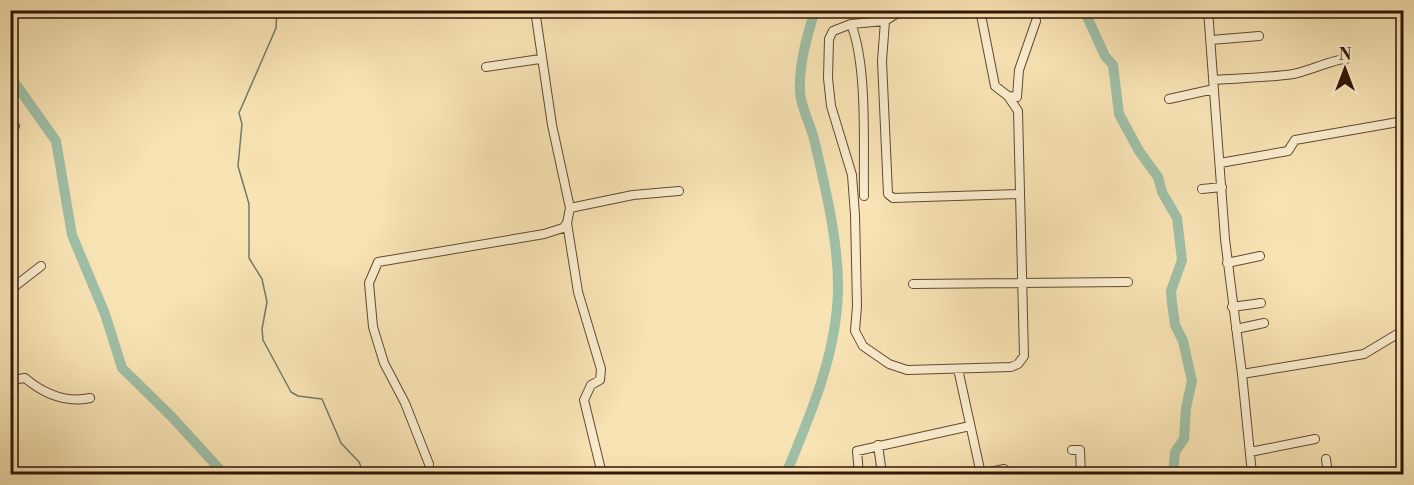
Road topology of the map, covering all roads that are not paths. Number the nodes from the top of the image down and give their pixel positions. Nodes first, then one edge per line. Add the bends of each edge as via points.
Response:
1 (535, 10) edge
2 (915, 10) edge
3 (980, 10) edge
4 (1208, 10) edge
5 (885, 21) junction
6 (1036, 21) dead end
7 (851, 24) junction
8 (1259, 36) dead end
9 (1210, 40) junction
10 (540, 59) junction
11 (1346, 59) dead end
12 (486, 67) dead end
13 (1213, 80) junction
14 (1214, 89) junction
15 (1008, 96) junction
16 (1169, 99) dead end
17 (1404, 121) edge
18 (1220, 163) junction
19 (1222, 187) junction
20 (1202, 189) dead end
21 (679, 191) dead end
22 (1020, 194) junction
23 (864, 196) dead end
24 (570, 207) junction
25 (567, 224) junction
26 (1260, 256) dead end
27 (1227, 263) junction
28 (41, 266) dead end
29 (1128, 282) dead end
30 (914, 284) dead end
31 (1023, 285) junction
32 (10, 290) edge
33 (1261, 303) dead end
34 (1233, 307) junction
35 (1264, 323) dead end
36 (1236, 329) junction
37 (1404, 330) edge
38 (958, 369) junction
39 (1242, 374) junction
40 (10, 380) edge
41 (90, 398) dead end
42 (970, 426) junction
43 (1314, 439) dead end
44 (878, 445) junction
45 (1072, 450) dead end
46 (1250, 452) junction
47 (1326, 459) dead end
48 (429, 464) dead end
49 (1004, 470) dead end
50 (602, 474) edge
51 (860, 474) edge
52 (882, 474) edge
53 (981, 474) edge
54 (1081, 474) edge
55 (1252, 474) edge
56 (1328, 474) edge

1 - 10 street
2 - 5 street
3 - 15 street via 993,80 999,91
4 - 9 street
5 - 7 street
5 - 22 street via 882,61 888,194 893,198
6 - 15 street via 1019,70 1017,98
7 - 23 street via 858,41
7 - 38 street via 833,31 829,39 828,78 831,106 852,175 855,331 863,346 889,364 907,370
8 - 9 street
9 - 13 street
10 - 12 street
10 - 24 street
11 - 13 street via 1294,74
13 - 14 street
14 - 16 street
14 - 18 street
15 - 22 street via 1018,111
17 - 18 street via 1295,140 1288,151
18 - 19 street
19 - 20 street
19 - 27 street
21 - 24 street
22 - 31 street
24 - 25 street
25 - 48 street via 544,234 378,262 373,269 369,283 378,345
25 - 50 street via 578,292 600,369 600,380 591,385 584,400
26 - 27 street
27 - 34 street
28 - 32 street
29 - 31 street
30 - 31 street
31 - 38 street via 1024,356 1018,364
33 - 34 street
34 - 36 street
35 - 36 street
36 - 39 street
37 - 39 street via 1364,354
38 - 42 street
39 - 46 street
40 - 41 street via 25,378 58,398
42 - 44 street
42 - 53 street
43 - 46 street
44 - 51 street via 857,451
44 - 52 street
45 - 54 street via 1080,450
46 - 55 street
47 - 56 street
49 - 53 street

